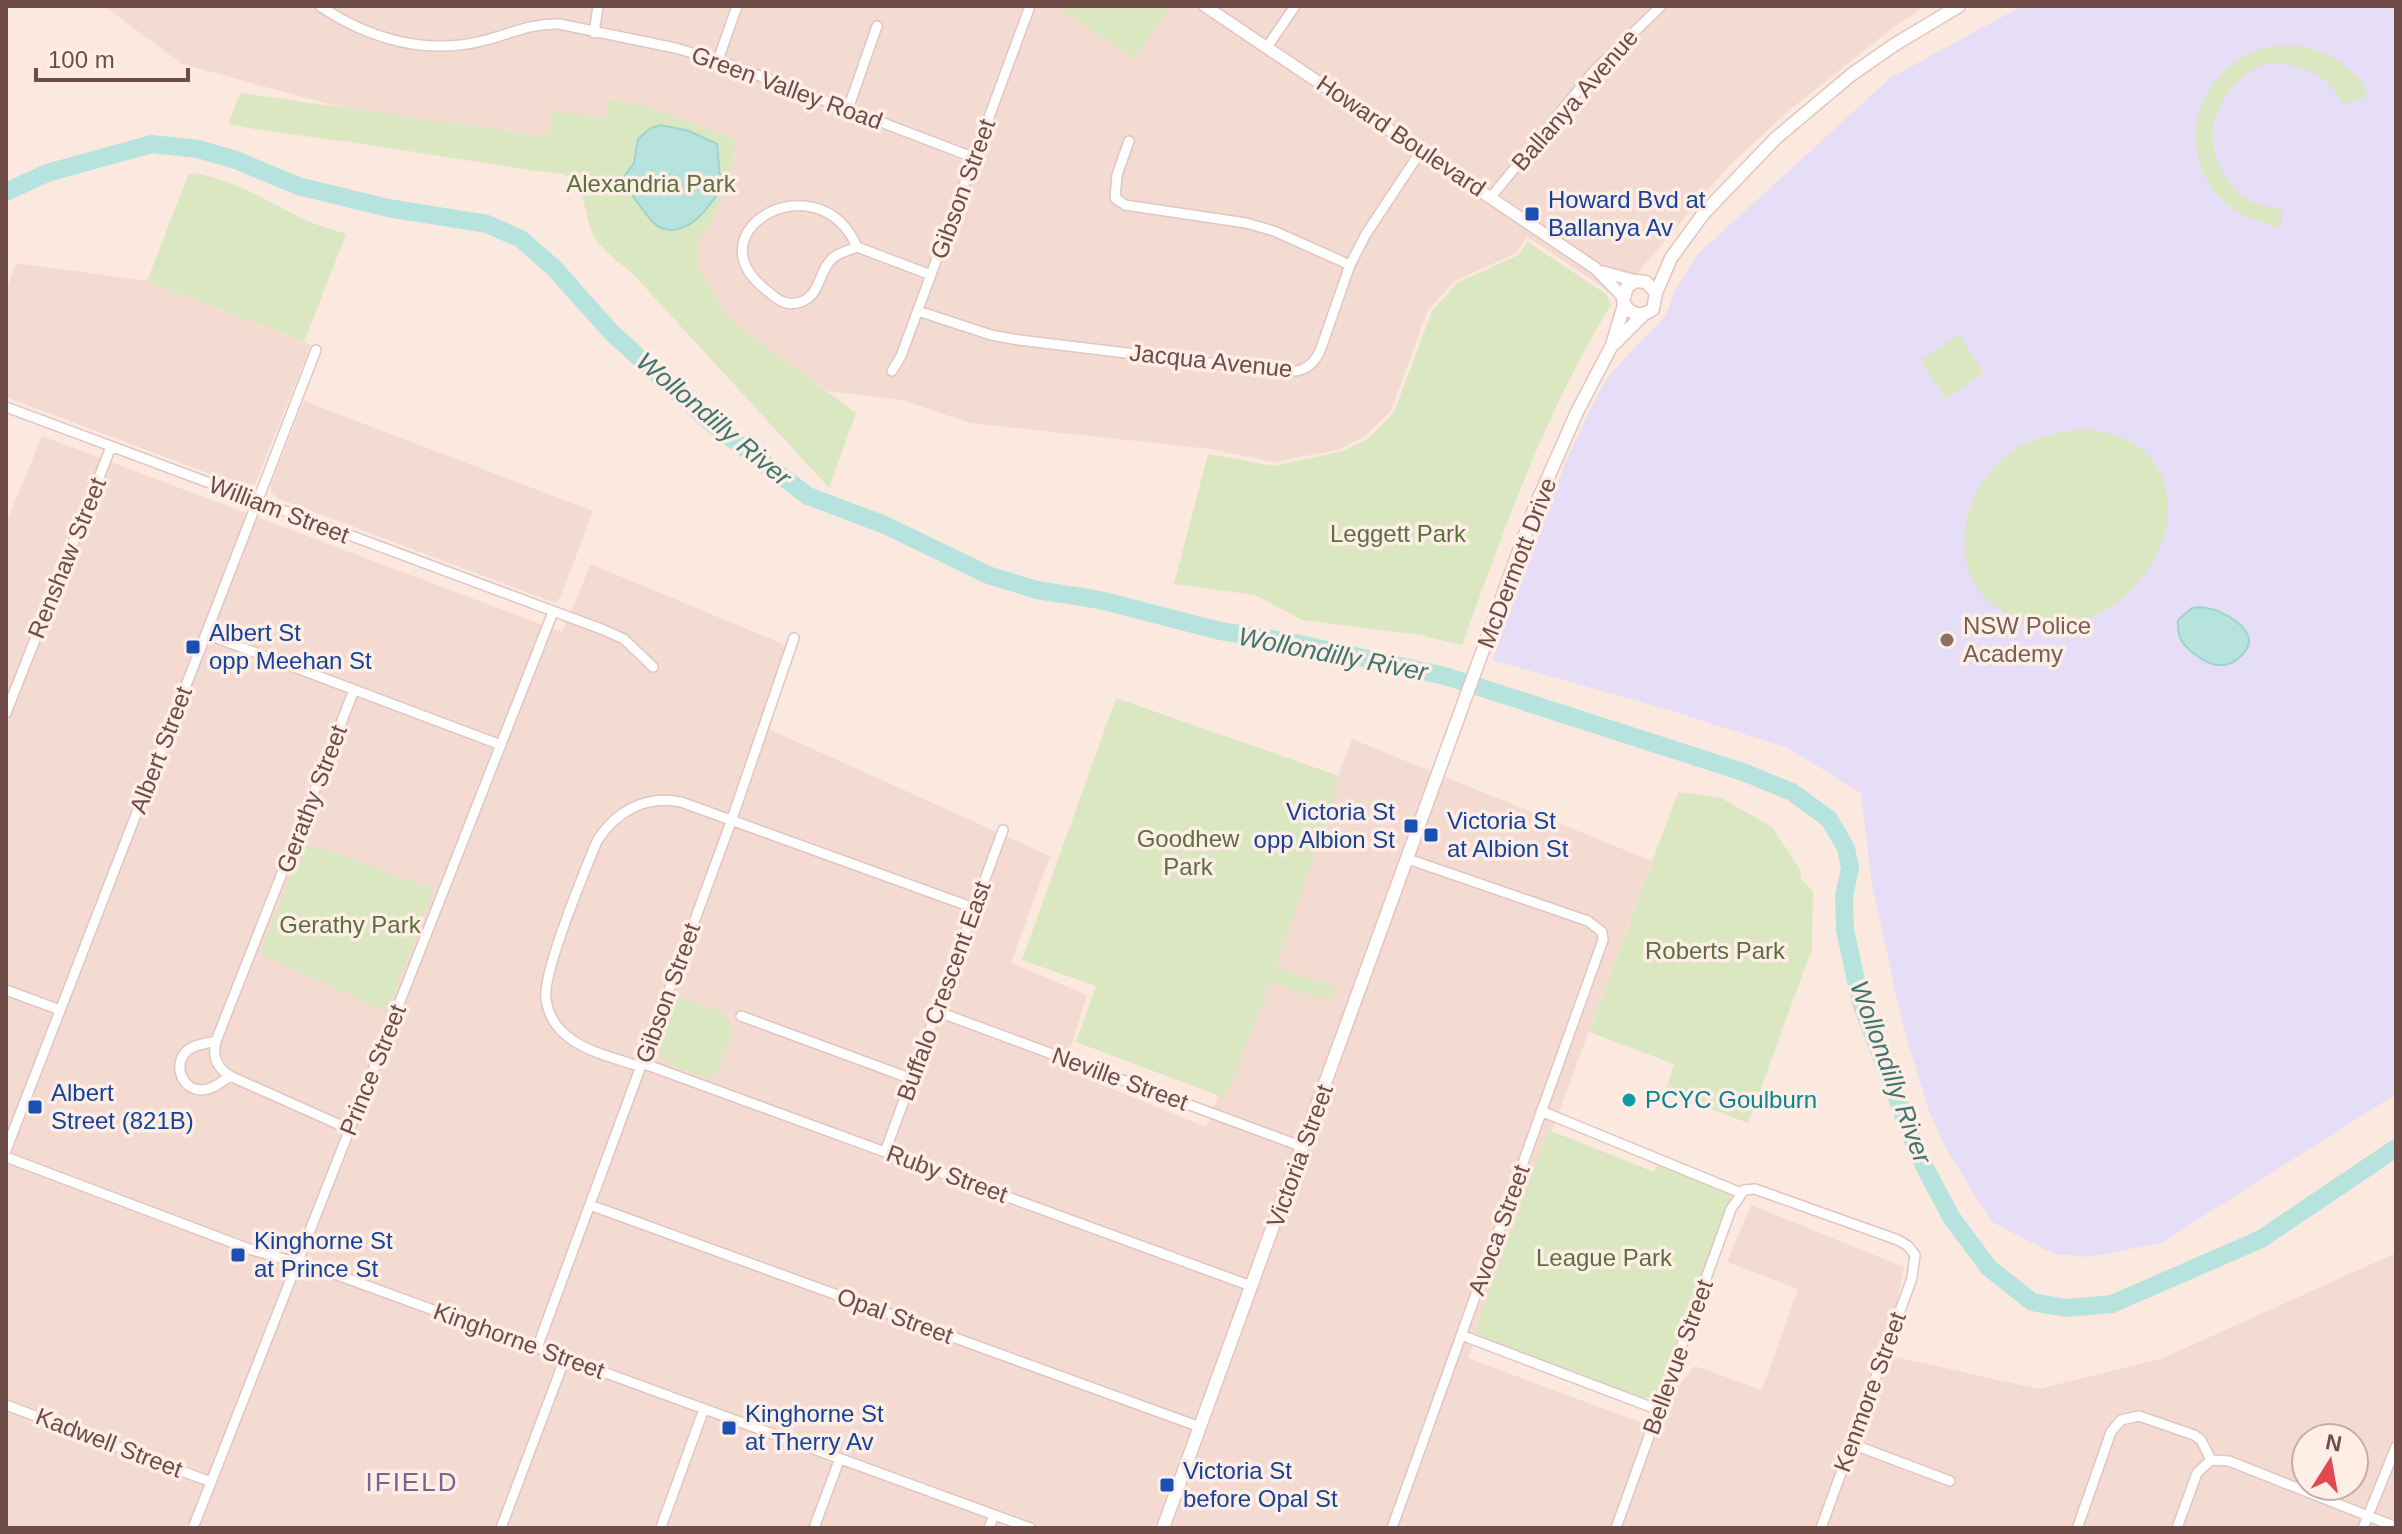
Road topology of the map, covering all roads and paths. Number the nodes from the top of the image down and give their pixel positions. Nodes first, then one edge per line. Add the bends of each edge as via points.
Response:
1 (320, 6) edge
2 (598, 6) edge
3 (737, 6) edge
4 (1030, 6) edge
5 (1205, 6) edge
6 (1295, 6) edge
7 (1661, 6) edge
8 (1959, 6) edge
9 (877, 26) dead end
10 (594, 33) junction
11 (1267, 47) junction
12 (718, 60) junction
13 (848, 109) junction
14 (1129, 141) dead end
15 (1421, 151) junction
16 (975, 158) junction
17 (1491, 197) junction
18 (857, 247) junction
19 (1671, 258) junction
20 (1350, 265) junction
21 (1595, 268) junction
22 (931, 275) junction
23 (1639, 281) junction
24 (1656, 293) junction
25 (1623, 301) junction
26 (918, 311) junction
27 (1643, 315) junction
28 (1612, 345) junction
29 (316, 350) dead end
30 (892, 371) dead end
31 (6, 407) edge
32 (111, 447) junction
33 (257, 502) junction
34 (553, 612) junction
35 (206, 634) junction
36 (794, 638) dead end
37 (653, 667) dead end
38 (354, 690) junction
39 (6, 713) edge
40 (501, 745) junction
41 (1434, 786) joint
42 (732, 819) junction
43 (1003, 830) dead end
44 (1408, 859) junction
45 (974, 908) junction
46 (6, 990) edge
47 (60, 1010) junction
48 (936, 1011) junction
49 (741, 1016) dead end
50 (216, 1041) junction
51 (642, 1065) junction
52 (230, 1076) junction
53 (912, 1079) junction
54 (1541, 1111) junction
55 (349, 1129) junction
56 (1303, 1147) junction
57 (6, 1150) edge
58 (885, 1152) junction
59 (6, 1157) edge
60 (1743, 1191) junction
61 (590, 1205) junction
62 (298, 1262) junction
63 (1251, 1286) junction
64 (1461, 1335) junction
65 (537, 1348) junction
66 (565, 1358) junction
67 (6, 1405) edge
68 (704, 1409) junction
69 (1659, 1410) junction
70 (1200, 1427) junction
71 (1852, 1444) junction
72 (2396, 1447) edge
73 (840, 1458) junction
74 (2211, 1460) junction
75 (1950, 1481) dead end
76 (211, 1482) junction
77 (994, 1515) junction
78 (2367, 1516) junction
79 (2078, 1526) dead end
80 (661, 1527) edge
81 (1164, 1527) edge
82 (2396, 1527) edge
83 (193, 1528) edge
84 (501, 1528) edge
85 (814, 1528) edge
86 (989, 1528) edge
87 (1030, 1528) edge
88 (1392, 1528) edge
89 (1616, 1528) edge
90 (1821, 1528) edge
91 (2177, 1528) edge
92 (2363, 1528) edge

1 - 10 street, Green Valley Road via 375,36 420,45 483,41 541,23
2 - 10 street
3 - 12 street
4 - 16 street, Gibson Street
5 - 11 street, Howard Boulevard
6 - 11 street
7 - 17 street, Ballanya Avenue via 1595,70
8 - 19 main road via 1851,75 1795,122 1704,213
9 - 13 street
10 - 12 street, Green Valley Road
11 - 15 street, Howard Boulevard
12 - 13 street, Green Valley Road
13 - 16 street, Green Valley Road
14 - 20 street via 1115,187 1115,198 1125,205 1246,223
15 - 17 street, Howard Boulevard
15 - 20 street, Jacqua Avenue
16 - 22 street, Gibson Street
17 - 21 street, Howard Boulevard
18 - 18 street via 833,215 793,205 758,219 744,237 742,255 755,281 780,301 796,304 811,297 833,257
18 - 22 street
19 - 23 main road
19 - 24 main road
20 - 26 street, Jacqua Avenue via 1314,363 1291,373 1019,340
21 - 23 street, Howard Boulevard
21 - 25 street, Howard Boulevard
22 - 26 street, Gibson Street
23 - 24 main road
23 - 25 main road via 1627,287
24 - 27 main road via 1653,309
25 - 27 main road via 1634,314
25 - 28 main road, McDermott Drive
26 - 30 street, Gibson Street
27 - 28 main road, McDermott Drive
28 - 41 main road, McDermott Drive via 1535,507
29 - 33 street, Albert Street
31 - 32 street, William Street
32 - 33 street, William Street
32 - 39 street, Renshaw Street
33 - 34 street, William Street
33 - 35 street, Albert Street
34 - 37 street, William Street via 624,639
34 - 40 street, Prince Street
35 - 38 street
35 - 47 street, Albert Street
36 - 42 street, Gibson Street
38 - 40 street
38 - 50 street, Gerathy Street
40 - 55 street, Prince Street
41 - 44 main road, Victoria Street
42 - 45 street, Ruby Street
42 - 51 street, Gibson Street
42 - 51 street, Ruby Street via 662,800 632,807 616,818 597,841 551,965 546,999 562,1031 576,1043
43 - 45 street, Buffalo Crescent East
44 - 54 street, Avoca Street via 1576,916 1602,932 1601,950
44 - 56 main road, Victoria Street
45 - 48 street, Buffalo Crescent East
46 - 47 street
47 - 57 street, Albert Street
48 - 53 street, Buffalo Crescent East
48 - 56 street, Neville Street
49 - 53 street
50 - 52 street via 218,1067
50 - 52 street via 189,1049 181,1058 180,1074 186,1085 204,1090
51 - 58 street, Ruby Street
51 - 61 street, Gibson Street
52 - 55 street
53 - 58 street, Buffalo Crescent East
54 - 60 street
54 - 64 street, Avoca Street
55 - 62 street, Prince Street
56 - 63 main road, Victoria Street
58 - 63 street, Ruby Street
59 - 62 street, Kinghorne Street via 252,1250
60 - 69 street, Bellevue Street via 1731,1209
60 - 71 street, Kenmore Street via 1766,1192 1898,1240 1915,1255 1912,1278
61 - 65 street, Gibson Street
61 - 70 street, Opal Street
62 - 65 street, Kinghorne Street
62 - 76 street, Prince Street
63 - 70 main road, Victoria Street
64 - 69 street
64 - 88 street, Avoca Street
65 - 66 street, Kinghorne Street
66 - 68 street, Kinghorne Street
66 - 84 street
67 - 76 street, Kadwell Street
68 - 73 street, Kinghorne Street
68 - 80 street
69 - 89 street, Bellevue Street
70 - 81 main road, Victoria Street
71 - 75 street
71 - 90 street, Kenmore Street
72 - 78 street
73 - 77 street, Kinghorne Street
73 - 85 street
74 - 78 street via 2229,1461
74 - 79 street via 2194,1435 2139,1416 2121,1420 2111,1432
74 - 91 street via 2197,1473
76 - 83 street, Prince Street
77 - 86 street
77 - 87 street, Kinghorne Street
78 - 82 street
78 - 92 street

